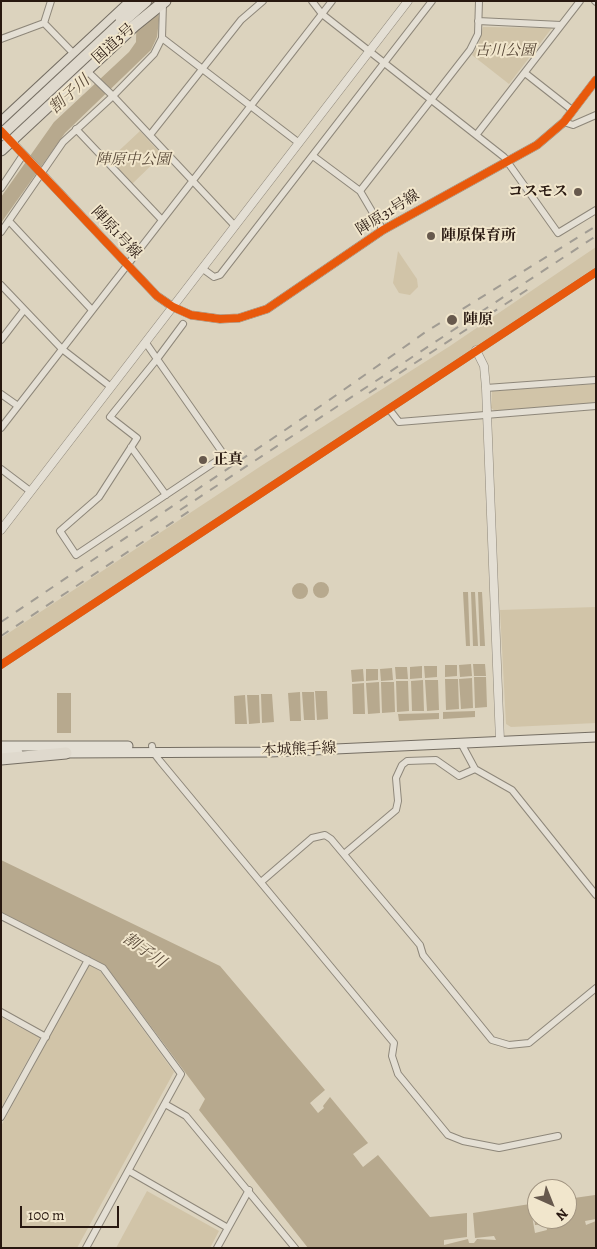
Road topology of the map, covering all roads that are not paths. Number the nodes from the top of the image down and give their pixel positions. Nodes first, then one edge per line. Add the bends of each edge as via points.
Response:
1 (51, 1) edge
2 (132, 1) edge
3 (146, 1) edge
4 (263, 1) edge
5 (312, 1) edge
6 (332, 1) edge
7 (408, 1) edge
8 (432, 1) edge
9 (479, 1) edge
10 (580, 1) edge
11 (162, 3) edge
12 (322, 14) junction
13 (478, 21) junction
14 (44, 23) junction
15 (126, 23) junction
16 (561, 25) junction
17 (162, 38) junction
18 (1, 39) edge
19 (371, 52) junction
20 (75, 55) junction
21 (384, 63) junction
22 (201, 69) junction
23 (86, 70) junction
24 (525, 73) junction
25 (596, 80) edge
26 (112, 95) junction
27 (431, 99) junction
28 (250, 106) junction
29 (572, 110) junction
30 (596, 116) edge
31 (564, 122) junction
32 (1, 123) edge
33 (76, 129) junction
34 (1, 130) edge
35 (477, 134) junction
36 (150, 135) junction
37 (6, 138) edge
38 (299, 143) junction
39 (1, 150) edge
40 (24, 156) junction
41 (312, 156) junction
42 (509, 162) junction
43 (40, 173) junction
44 (192, 181) junction
45 (1, 188) edge
46 (360, 191) junction
47 (596, 210) edge
48 (162, 220) junction
49 (9, 221) junction
50 (235, 226) junction
51 (383, 230) junction
52 (1, 232) edge
53 (127, 265) junction
54 (202, 269) junction
55 (596, 272) edge
56 (1, 285) edge
57 (173, 307) junction
58 (24, 310) junction
59 (92, 310) junction
60 (183, 324) dead end
61 (1, 340) edge
62 (146, 343) junction
63 (62, 349) junction
64 (476, 350) junction
65 (157, 359) junction
66 (596, 380) edge
67 (111, 387) junction
68 (486, 388) junction
69 (1, 394) edge
70 (18, 406) junction
71 (596, 406) edge
72 (389, 409) junction
73 (487, 414) junction
74 (1, 428) edge
75 (131, 447) junction
76 (1, 468) edge
77 (30, 492) junction
78 (166, 495) junction
79 (1, 530) edge
80 (1, 665) edge
81 (596, 732) edge
82 (596, 737) edge
83 (500, 738) junction
84 (461, 743) junction
85 (1, 746) edge
86 (153, 749) junction
87 (1, 753) edge
88 (66, 753) junction
89 (1, 759) edge
90 (475, 769) junction
91 (344, 854) junction
92 (260, 882) junction
93 (596, 894) edge
94 (1, 916) edge
95 (88, 960) junction
96 (596, 988) edge
97 (1, 1012) edge
98 (46, 1037) junction
99 (165, 1104) junction
100 (1, 1117) edge
101 (558, 1136) dead end
102 (129, 1171) junction
103 (249, 1190) junction
104 (228, 1228) junction
105 (86, 1248) edge
106 (217, 1248) edge
107 (296, 1248) edge

1 - 14 street
2 - 20 highway, 国道3号
3 - 15 highway
4 - 22 street via 240,20
5 - 12 street
6 - 12 street
7 - 19 street
8 - 21 street
9 - 13 street
10 - 16 street
11 - 15 highway, 国道3号
11 - 17 street
12 - 19 street
12 - 28 street
13 - 16 street
13 - 27 street via 476,41
14 - 18 street
14 - 20 street
15 - 23 highway, 国道3号
15 - 37 highway, bridge
16 - 24 street
17 - 22 street
17 - 26 street via 144,66
19 - 21 street
19 - 38 street
20 - 32 highway, 国道3号
21 - 27 street
21 - 41 street
22 - 28 street
22 - 36 street
23 - 26 street
23 - 37 highway, 国道3号 via 48,109
24 - 29 street
24 - 35 street
25 - 29 street, 陣原31号線
26 - 33 street
26 - 36 street
27 - 35 street
27 - 46 street
28 - 38 street
28 - 44 street
29 - 31 street, 陣原31号線
30 - 31 street via 574,125
31 - 42 street, 陣原31号線 via 537,145
33 - 43 street
33 - 48 street
34 - 37 street, 陣原1号線
35 - 42 street
36 - 44 street
37 - 39 highway, 国道3号
37 - 40 street, 陣原1号線
38 - 50 street
40 - 43 street, 陣原1号線
40 - 45 street
41 - 46 street
41 - 54 street via 220,275 214,277
42 - 47 street via 558,233
42 - 51 street, 陣原31号線
43 - 49 street
43 - 53 street, 陣原1号線
44 - 48 street
44 - 50 street
46 - 51 street
48 - 53 street
49 - 52 street
49 - 59 street
50 - 54 street
51 - 57 street, 陣原31号線 via 279,302 252,315 220,320
53 - 57 street, 陣原1号線 via 157,296
53 - 59 street
54 - 57 street
55 - 64 street
56 - 58 street
57 - 62 street
58 - 61 street
58 - 63 street
59 - 63 street
60 - 65 street
62 - 65 street
62 - 67 street
63 - 67 street
63 - 70 street
64 - 68 street via 484,366
64 - 72 street
65 - 75 street via 110,417 137,438
65 - 78 street via 222,452 221,458
66 - 68 street
67 - 77 street
68 - 73 street
69 - 70 street
70 - 74 street
71 - 73 street
72 - 73 street via 398,422
72 - 80 street
73 - 83 street
75 - 78 street
75 - 78 street via 99,497 60,531 70,547 76,555
76 - 77 street
77 - 79 street
81 - 83 main road, 本城熊手線
82 - 83 main road, 本城熊手線
83 - 84 main road, 本城熊手線
83 - 86 main road, 本城熊手線
84 - 86 main road, 本城熊手線 via 270,752
84 - 90 street
85 - 86 main road, 本城熊手線
86 - 88 main road, 本城熊手線
86 - 92 street
87 - 88 main road, 本城熊手線
88 - 89 highway
90 - 91 street via 459,776 443,762 408,761 402,765 396,778 396,810
90 - 93 street via 512,790
91 - 92 street via 332,839 320,835 312,838
91 - 96 street via 420,945 423,954 492,1040 509,1045 530,1043
92 - 101 street via 394,1043 392,1056 398,1074 448,1135 499,1148
94 - 95 street
95 - 98 street
95 - 99 street via 103,968 181,1074
97 - 98 street
98 - 100 street
99 - 102 street
99 - 103 street via 186,1116
102 - 104 street
102 - 105 street
103 - 104 street
103 - 107 street
104 - 106 street

